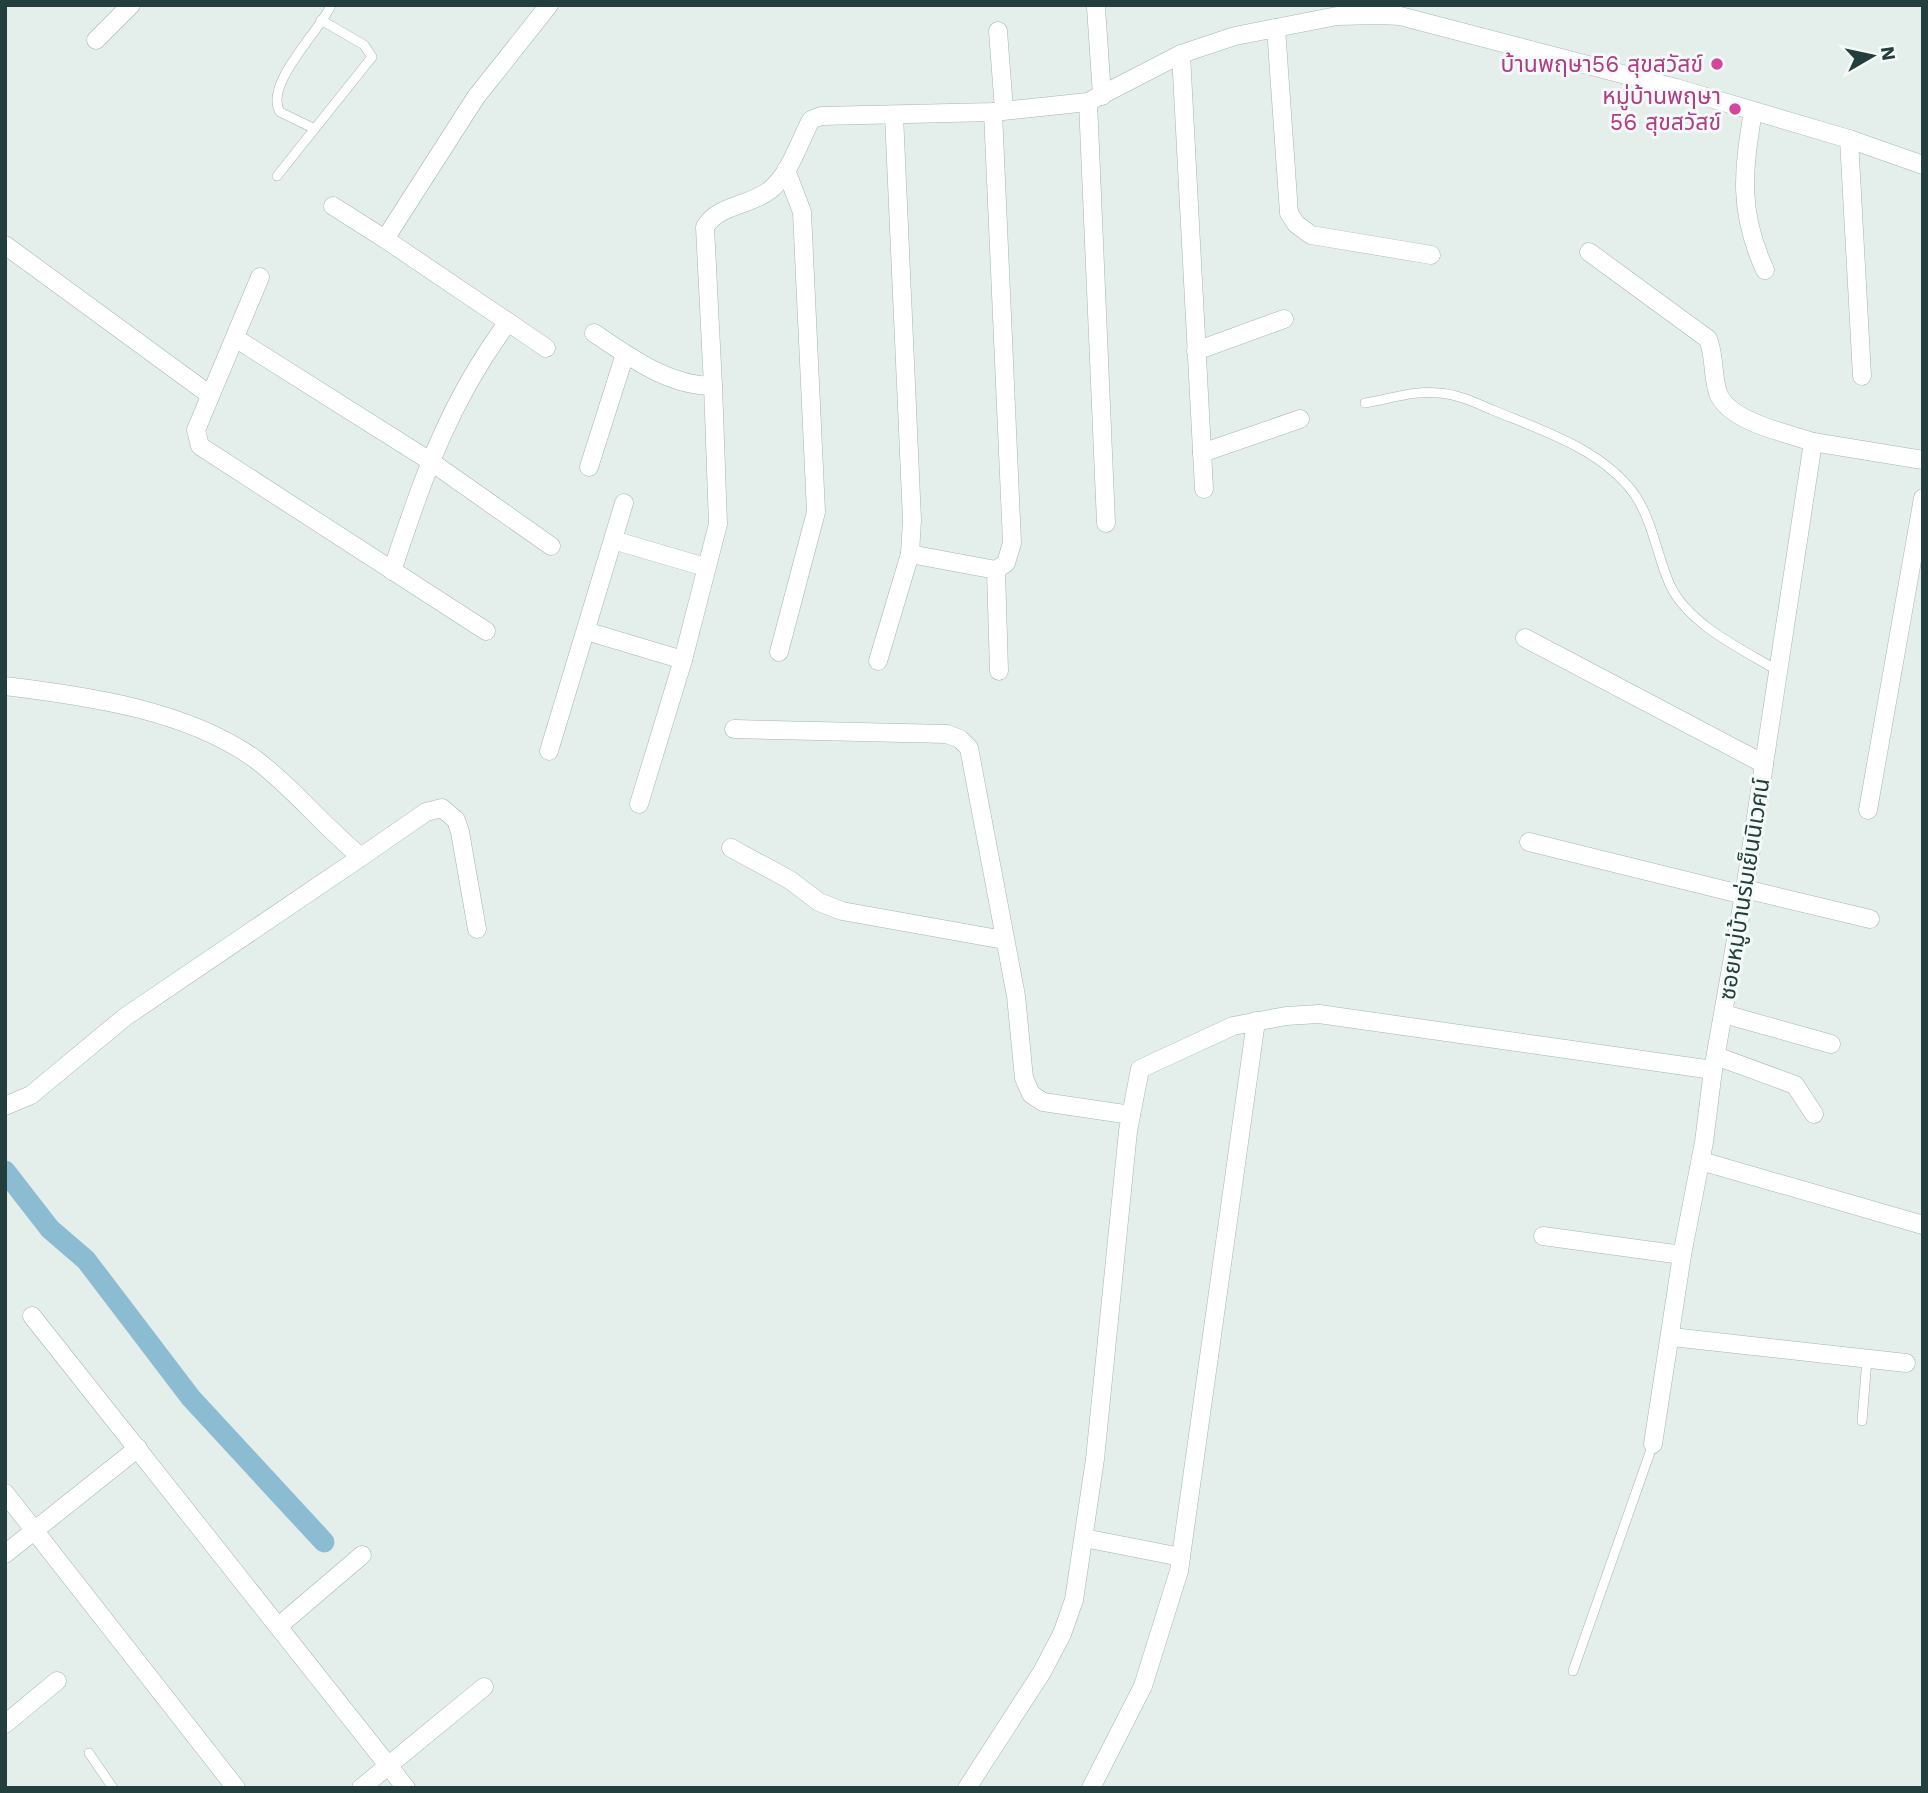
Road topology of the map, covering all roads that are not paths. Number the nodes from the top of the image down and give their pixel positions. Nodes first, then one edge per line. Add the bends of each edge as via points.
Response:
1 (131, 5) edge
2 (331, 5) edge
3 (549, 5) edge
4 (1096, 7) dead end
5 (321, 20) junction
6 (1276, 28) junction
7 (998, 31) dead end
8 (96, 40) dead end
9 (1181, 54) junction
10 (1095, 99) junction
11 (999, 111) junction
12 (1753, 111) junction
13 (894, 115) junction
14 (313, 128) junction
15 (1849, 139) junction
16 (1923, 165) edge
17 (786, 170) junction
18 (276, 176) dead end
19 (333, 206) dead end
20 (385, 239) junction
21 (5, 244) edge
22 (1589, 253) dead end
23 (1431, 255) dead end
24 (1765, 270) dead end
25 (260, 277) dead end
26 (1284, 319) dead end
27 (508, 322) junction
28 (594, 333) dead end
29 (235, 338) junction
30 (546, 348) dead end
31 (1196, 351) junction
32 (625, 354) junction
33 (1862, 376) dead end
34 (713, 386) junction
35 (210, 395) junction
36 (1365, 403) dead end
37 (1300, 419) dead end
38 (1813, 442) junction
39 (1202, 453) junction
40 (1923, 460) edge
41 (429, 461) junction
42 (589, 467) dead end
43 (1204, 489) dead end
44 (1923, 498) edge
45 (624, 503) dead end
46 (1106, 523) dead end
47 (613, 540) junction
48 (551, 546) dead end
49 (910, 554) junction
50 (705, 567) junction
51 (996, 570) junction
52 (392, 571) junction
53 (486, 631) dead end
54 (586, 631) junction
55 (1525, 638) dead end
56 (779, 652) dead end
57 (683, 660) junction
58 (878, 661) dead end
59 (999, 671) dead end
60 (1778, 671) junction
61 (5, 686) edge
62 (734, 729) dead end
63 (549, 751) dead end
64 (1765, 764) junction
65 (639, 804) dead end
66 (1868, 810) dead end
67 (1529, 842) dead end
68 (731, 848) dead end
69 (361, 856) junction
70 (1745, 892) junction
71 (1870, 919) dead end
72 (477, 929) dead end
73 (1004, 940) junction
74 (1724, 1014) junction
75 (1256, 1021) junction
76 (1831, 1044) dead end
77 (1714, 1063) junction
78 (5, 1106) edge
79 (1814, 1114) dead end
80 (1131, 1115) junction
81 (1701, 1161) junction
82 (1923, 1225) edge
83 (1543, 1236) dead end
84 (1682, 1255) junction
85 (32, 1316) dead end
86 (1672, 1337) junction
87 (1867, 1359) junction
88 (1906, 1363) dead end
89 (1862, 1421) dead end
90 (1653, 1444) joint
91 (138, 1448) junction
92 (5, 1493) edge
93 (35, 1531) junction
94 (1084, 1538) junction
95 (5, 1554) edge
96 (362, 1555) dead end
97 (1181, 1557) junction
98 (280, 1625) junction
99 (1573, 1671) dead end
100 (57, 1681) dead end
101 (484, 1687) dead end
102 (5, 1724) edge
103 (89, 1753) dead end
104 (389, 1765) junction
105 (113, 1788) edge
106 (236, 1788) edge
107 (361, 1788) edge
108 (406, 1788) edge
109 (967, 1788) edge
110 (1091, 1788) edge

1 - 8 street
2 - 5 lane
3 - 20 street via 476,97
4 - 10 street
5 - 14 lane via 292,61 277,100 281,112
5 - 14 lane via 363,45 372,57
6 - 9 street
6 - 12 street via 1357,14 1400,16
6 - 23 street via 1289,213 1296,224 1311,235
7 - 11 street
9 - 10 street
9 - 31 street
10 - 11 street
10 - 46 street
11 - 13 street
11 - 51 street via 1012,543 1006,563
12 - 15 street
12 - 24 street via 1743,193 1753,243
13 - 17 street via 811,120
13 - 49 street
14 - 18 lane
15 - 16 street
15 - 33 street
17 - 34 street via 772,189 711,218 705,227
17 - 56 street via 802,212 816,512
19 - 20 street
20 - 27 street
21 - 35 street
22 - 38 street via 1708,339 1719,394 1728,408 1753,422
25 - 29 street
26 - 31 street
27 - 30 street
27 - 41 street via 468,378
28 - 32 street
29 - 35 street
29 - 41 street
31 - 39 street
32 - 34 street via 668,378 691,386
32 - 42 street
34 - 50 street via 718,524
35 - 52 street via 196,430 200,446
36 - 60 lane via 1440,393 1536,427 1611,469 1635,496 1672,588 1691,612
37 - 39 street
38 - 40 street
38 - 60 street, ซอยหมู่บ้านร่มเย็นนิเวศน์
39 - 43 street
41 - 48 street
41 - 52 street
44 - 66 street
45 - 47 street
47 - 50 street
47 - 54 street
49 - 51 street
49 - 58 street
50 - 57 street
51 - 59 street
52 - 53 street
54 - 57 street
54 - 63 street
55 - 64 street
57 - 65 street
60 - 64 street, ซอยหมู่บ้านร่มเย็นนิเวศน์
61 - 69 street via 99,700 194,726 222,739 256,760
62 - 73 street via 947,734 960,739 973,761
64 - 70 street, ซอยหมู่บ้านร่มเย็นนิเวศน์
67 - 70 street
68 - 73 street via 790,880 819,902 842,911
69 - 72 street via 426,813 442,808 456,820 460,832
69 - 78 street via 125,1017 31,1095
70 - 71 street
70 - 74 street, ซอยหมู่บ้านร่มเย็นนิเวศน์
73 - 80 street via 1016,996 1024,1078 1031,1094 1043,1102
74 - 76 street
74 - 77 street, ซอยหมู่บ้านร่มเย็นนิเวศน์
75 - 77 street via 1319,1014 1350,1016
75 - 80 street via 1145,1064 1136,1075
75 - 97 street
77 - 79 street via 1795,1085
77 - 81 street, ซอยหมู่บ้านร่มเย็นนิเวศน์
80 - 94 street
81 - 82 street
81 - 84 street, ซอยหมู่บ้านร่มเย็นนิเวศน์
83 - 84 street
84 - 86 street, ซอยหมู่บ้านร่มเย็นนิเวศน์
85 - 91 street
86 - 87 street
86 - 90 street, ซอยหมู่บ้านร่มเย็นนิเวศน์
87 - 88 street
87 - 89 lane
90 - 99 lane
91 - 93 street
91 - 98 street
92 - 93 street
93 - 95 street
93 - 106 street
94 - 97 street
94 - 109 street via 1074,1600 1062,1634
96 - 98 street
97 - 110 street via 1143,1686
98 - 104 street
100 - 102 street
101 - 104 street
103 - 105 lane
104 - 107 street
104 - 108 street

